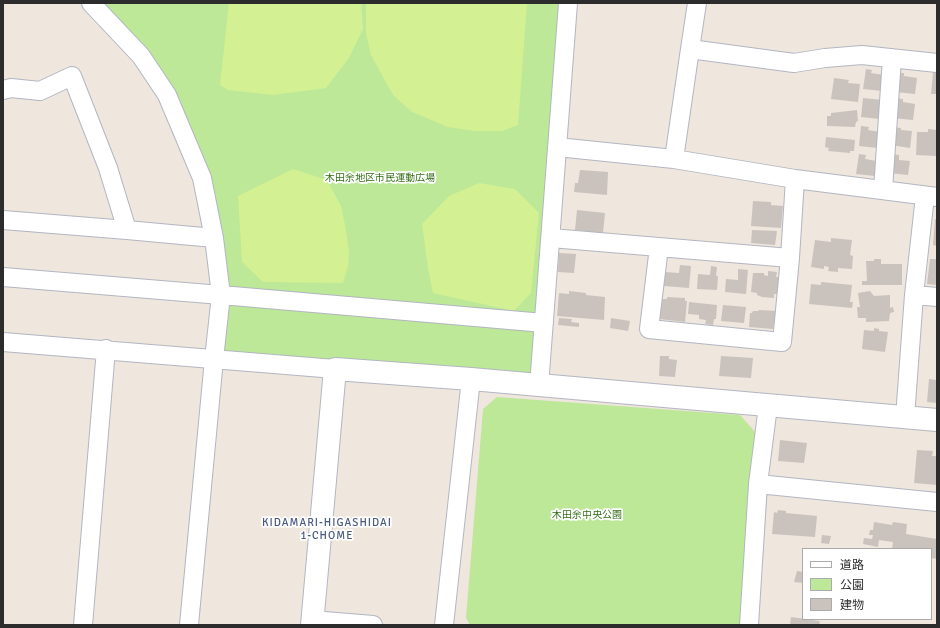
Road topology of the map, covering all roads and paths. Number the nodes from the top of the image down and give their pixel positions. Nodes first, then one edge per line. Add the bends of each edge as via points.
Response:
1 (91, 3) edge
2 (568, 3) edge
3 (697, 3) edge
4 (690, 49) junction
5 (892, 58) junction
6 (937, 63) edge
7 (3, 90) edge
8 (557, 147) junction
9 (674, 159) junction
10 (795, 179) junction
11 (883, 190) junction
12 (931, 196) edge
13 (3, 220) edge
14 (127, 230) junction
15 (214, 238) junction
16 (551, 238) junction
17 (659, 247) junction
18 (790, 258) junction
19 (3, 277) edge
20 (221, 295) junction
21 (914, 295) junction
22 (937, 297) edge
23 (544, 323) junction
24 (3, 342) edge
25 (106, 349) junction
26 (214, 359) junction
27 (335, 369) junction
28 (471, 379) junction
29 (539, 386) junction
30 (768, 406) junction
31 (905, 417) junction
32 (937, 420) edge
33 (758, 484) junction
34 (937, 502) edge
35 (312, 623) edge
36 (83, 625) edge
37 (189, 625) edge
38 (373, 625) edge
39 (444, 625) edge
40 (749, 625) edge

1 - 15 street via 141,56 167,95 202,178
2 - 8 street
3 - 4 street
4 - 5 street via 794,63 862,55
4 - 9 street
5 - 6 street
5 - 11 street
7 - 14 street via 11,88 40,91 72,76 108,168
8 - 9 street
8 - 16 street
9 - 10 street
10 - 11 street
10 - 18 street
11 - 12 street
12 - 21 street
13 - 14 street
14 - 15 street
15 - 20 street
16 - 17 street
16 - 23 street
17 - 18 street
17 - 18 street via 648,329 782,342
19 - 20 street
20 - 23 street
20 - 26 street
21 - 22 street
21 - 31 street
23 - 29 street
24 - 25 street
25 - 26 street
25 - 36 street
26 - 27 street
26 - 37 street
27 - 28 street
27 - 35 street
28 - 29 street
28 - 39 street
29 - 30 street
30 - 31 street
30 - 33 street
31 - 32 street
33 - 34 street
33 - 40 street
35 - 38 street

